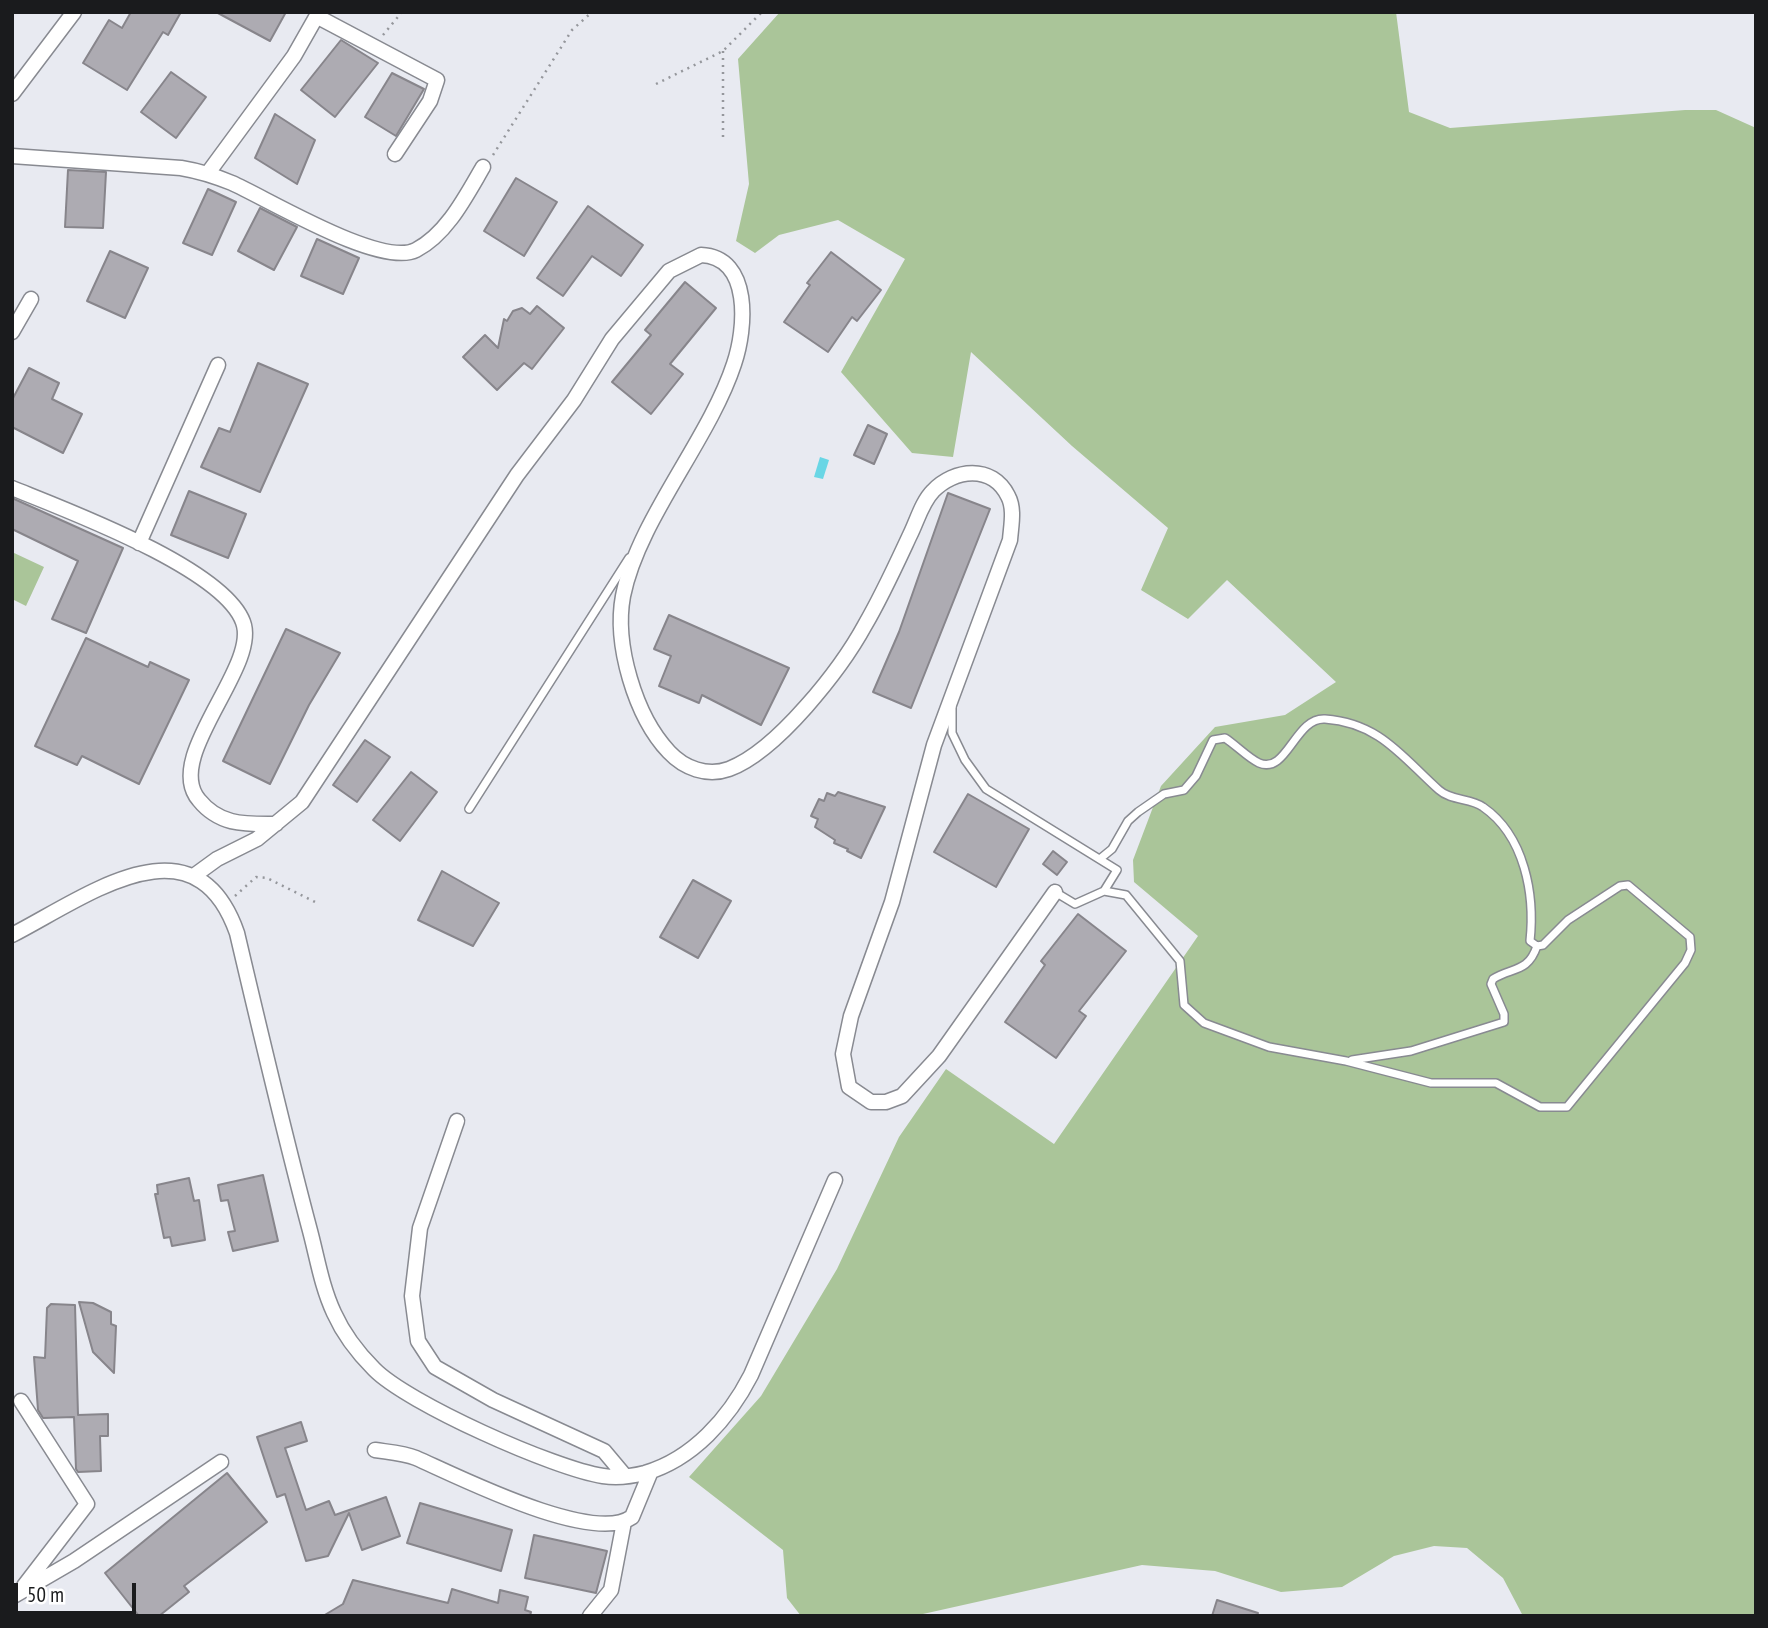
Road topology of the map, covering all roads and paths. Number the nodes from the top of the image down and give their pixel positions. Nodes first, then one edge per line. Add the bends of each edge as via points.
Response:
1 (74, 12) edge
2 (402, 12) edge
3 (592, 12) edge
4 (762, 12) edge
5 (319, 15) edge
6 (374, 46) junction
7 (723, 51) junction
8 (656, 84) dead end
9 (12, 94) edge
10 (723, 141) dead end
11 (395, 154) dead end
12 (12, 156) edge
13 (483, 167) joint
14 (208, 173) junction
15 (32, 299) dead end
16 (12, 332) edge
17 (218, 365) dead end
18 (12, 488) edge
19 (651, 526) junction
20 (139, 543) junction
21 (952, 696) junction
22 (469, 809) dead end
23 (276, 824) junction
24 (1101, 858) junction
25 (195, 875) junction
26 (1104, 891) junction
27 (1055, 892) joint
28 (319, 904) dead end
29 (228, 909) junction
30 (12, 935) edge
31 (1537, 946) junction
32 (1346, 1061) junction
33 (457, 1121) dead end
34 (835, 1180) dead end
35 (21, 1401) dead end
36 (374, 1450) dead end
37 (221, 1462) dead end
38 (651, 1471) junction
39 (625, 1476) junction
40 (624, 1522) junction
41 (18, 1592) edge
42 (590, 1616) edge

1 - 9 street
2 - 6 path
3 - 13 path via 572,30
4 - 7 path
5 - 6 street
5 - 14 street
6 - 11 street via 437,80 430,101
7 - 8 path
7 - 10 path
12 - 14 street
13 - 14 street via 447,224 405,254 354,242
15 - 16 street
17 - 20 street
18 - 20 street
19 - 21 street via 623,598 626,659 635,696 643,716 669,752 686,766 716,772 739,764 762,748 825,685 865,626 932,492 955,474 990,478 1009,496 1010,540
19 - 22 lane
19 - 23 street via 734,363 740,324 737,275 727,262 713,256 695,256 669,271 612,339 302,802
20 - 23 street via 210,583 235,606 246,631 229,683 191,765 194,794 220,819
21 - 24 lane via 952,733 986,789
21 - 27 street via 924,773 892,902 844,1039 849,1087 872,1102 902,1097 939,1056
23 - 25 street
24 - 26 lane via 1118,870
24 - 31 lane via 1138,812 1164,794 1185,790 1213,740 1225,738 1259,763 1270,764 1310,723 1324,719 1342,722 1387,739 1443,793 1482,806 1509,832 1531,894 1534,919 1530,941
25 - 29 street
25 - 30 street via 172,870 118,880
26 - 27 lane via 1075,904
26 - 32 lane via 1126,895 1180,961 1184,1004 1204,1023 1269,1047
28 - 29 path via 256,877 241,888
29 - 39 street via 322,1283 334,1315 352,1343 374,1370 396,1386 466,1423 541,1457 604,1476
31 - 32 lane via 1521,969 1493,979 1504,1022 1411,1051
31 - 32 lane via 1549,941 1568,920 1628,885 1690,937 1691,950 1685,964 1567,1107 1540,1107 1496,1083 1431,1083
33 - 39 street via 420,1228 412,1296 418,1341 435,1367 604,1451
34 - 38 street via 742,1393 708,1436
35 - 41 street via 87,1504
36 - 40 street via 414,1457 580,1522
37 - 41 street
38 - 39 street
38 - 40 street via 639,1504
40 - 42 street via 611,1590

